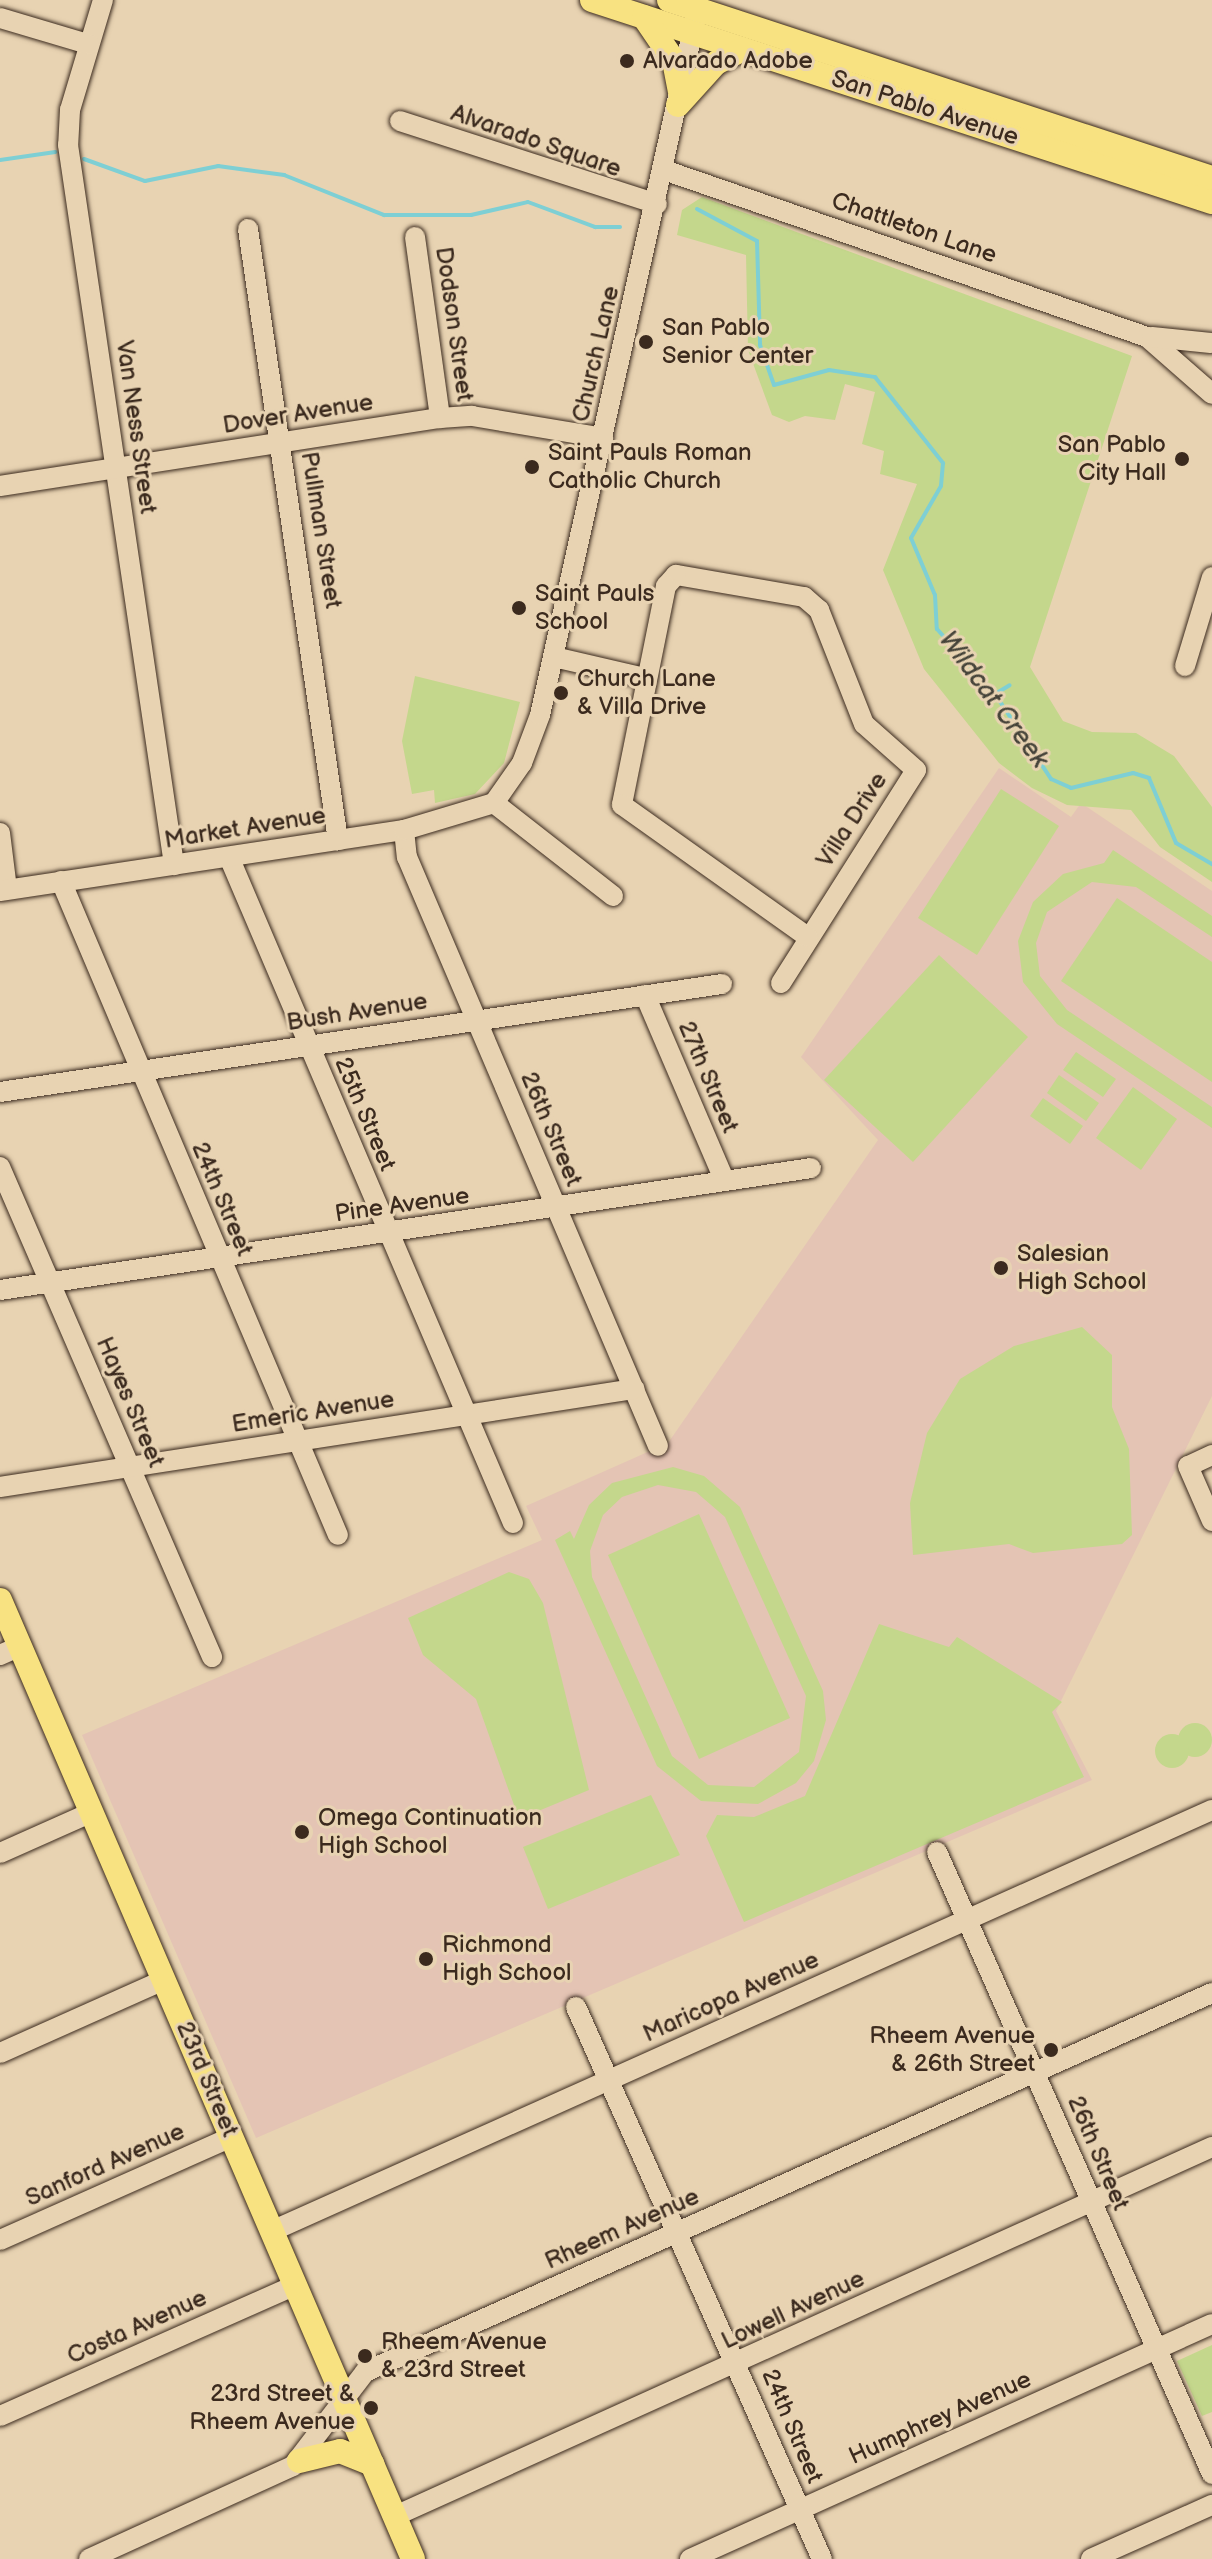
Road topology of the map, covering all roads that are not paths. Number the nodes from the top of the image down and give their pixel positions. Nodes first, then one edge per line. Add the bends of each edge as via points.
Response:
1 (103, 0) edge
2 (592, 0) edge
3 (669, 0) edge
4 (696, 14) edge
5 (644, 17) junction
6 (0, 18) edge
7 (88, 44) junction
8 (743, 49) junction
9 (878, 93) junction
10 (961, 96) junction
11 (679, 98) junction
12 (400, 121) dead end
13 (664, 170) junction
14 (1212, 178) edge
15 (1212, 202) edge
16 (657, 204) junction
17 (248, 229) dead end
18 (415, 237) dead end
19 (1147, 337) junction
20 (1212, 343) edge
21 (1195, 374) junction
22 (1212, 394) edge
23 (440, 418) junction
24 (603, 438) junction
25 (280, 442) junction
26 (116, 469) junction
27 (0, 486) edge
28 (1212, 577) edge
29 (554, 657) junction
30 (1185, 666) dead end
31 (645, 678) junction
32 (494, 803) junction
33 (404, 830) junction
34 (0, 833) edge
35 (338, 840) junction
36 (229, 857) junction
37 (174, 865) junction
38 (61, 881) junction
39 (4, 890) edge
40 (613, 896) dead end
41 (808, 937) junction
42 (781, 983) dead end
43 (722, 984) dead end
44 (645, 995) junction
45 (476, 1019) junction
46 (307, 1046) junction
47 (139, 1071) junction
48 (0, 1092) edge
49 (0, 1167) edge
50 (811, 1168) dead end
51 (724, 1179) junction
52 (557, 1208) junction
53 (388, 1233) junction
54 (219, 1258) junction
55 (50, 1283) junction
56 (0, 1290) edge
57 (634, 1389) junction
58 (466, 1415) junction
59 (298, 1441) junction
60 (658, 1446) dead end
61 (1212, 1455) edge
62 (130, 1467) junction
63 (0, 1487) edge
64 (1212, 1521) edge
65 (513, 1523) dead end
66 (338, 1535) dead end
67 (0, 1600) edge
68 (10, 1651) edge
69 (212, 1657) dead end
70 (1212, 1810) edge
71 (92, 1812) junction
72 (937, 1852) dead end
73 (0, 1853) edge
74 (966, 1920) junction
75 (164, 1980) junction
76 (1212, 1993) edge
77 (576, 2007) dead end
78 (0, 2053) edge
79 (1036, 2072) junction
80 (609, 2080) junction
81 (231, 2137) junction
82 (1212, 2147) edge
83 (1090, 2202) junction
84 (272, 2231) junction
85 (679, 2232) junction
86 (0, 2240) edge
87 (295, 2285) junction
88 (1212, 2324) edge
89 (1155, 2350) junction
90 (737, 2364) junction
91 (345, 2401) junction
92 (0, 2416) edge
93 (299, 2461) junction
94 (372, 2464) junction
95 (1212, 2474) edge
96 (1212, 2505) edge
97 (800, 2510) junction
98 (395, 2516) junction
99 (89, 2559) edge
100 (413, 2559) edge
101 (690, 2559) edge
102 (822, 2559) edge
103 (1091, 2559) edge

1 - 7 street, Van Ness Street
2 - 5 main road, San Pablo Avenue
3 - 4 main road, San Pablo Avenue
4 - 5 main road, San Pablo Avenue
4 - 8 main road, San Pablo Avenue
4 - 10 main road, San Pablo Avenue
4 - 11 street, Church Lane
5 - 11 main road via 674,61
6 - 7 street
7 - 26 street, Van Ness Street via 68,145
8 - 9 main road, San Pablo Avenue
8 - 11 main road via 716,63
9 - 10 main road via 886,88 944,101
9 - 15 main road, San Pablo Avenue
10 - 14 main road, San Pablo Avenue
11 - 13 street, Church Lane
12 - 16 street, Alvarado Square
13 - 16 street, Church Lane
13 - 19 street, Chattleton Lane
16 - 24 street, Church Lane
17 - 25 street, Pullman Street
18 - 23 street, Dodson Street
19 - 20 street, Chattleton Lane
19 - 21 street, Chattleton Lane
20 - 21 street
21 - 22 street, Chattleton Lane
23 - 24 street, Dover Avenue via 472,416
23 - 25 street, Dover Avenue
24 - 29 street, Church Lane
25 - 26 street, Dover Avenue
25 - 35 street, Pullman Street
26 - 27 street, Dover Avenue
26 - 37 street, Van Ness Street
28 - 30 street
29 - 31 street
29 - 32 street, Church Lane via 522,763
31 - 41 street, Villa Drive via 622,805
31 - 41 street, Villa Drive via 666,586 676,575 804,597 819,610 864,724 916,770
32 - 33 street, Market Avenue
32 - 40 street
33 - 35 street, Market Avenue
33 - 45 street, 26th Street via 407,857
34 - 39 street
35 - 36 street, Market Avenue
36 - 37 street, Market Avenue
36 - 46 street, 25th Street
37 - 38 street, Market Avenue
38 - 39 street, Market Avenue
38 - 47 street, 24th Street
41 - 42 street
43 - 44 street, Bush Avenue
44 - 45 street, Bush Avenue
44 - 51 street, 27th Street
45 - 46 street, Bush Avenue
45 - 52 street, 26th Street
46 - 47 street, Bush Avenue
46 - 53 street, 25th Street
47 - 48 street, Bush Avenue
47 - 54 street, 24th Street
49 - 55 street, Hayes Street
50 - 51 street, Pine Avenue
51 - 52 street, Pine Avenue
52 - 53 street, Pine Avenue
52 - 57 street, 26th Street
53 - 54 street, Pine Avenue
53 - 58 street, 25th Street
54 - 55 street, Pine Avenue
54 - 59 street, 24th Street
55 - 56 street, Pine Avenue
55 - 62 street, Hayes Street
57 - 58 street, Emeric Avenue
57 - 60 street, 26th Street
58 - 59 street, Emeric Avenue
58 - 65 street, 25th Street
59 - 62 street, Emeric Avenue
59 - 66 street, 24th Street
61 - 64 street via 1188,1466
62 - 63 street, Emeric Avenue
62 - 69 street, Hayes Street
67 - 68 main road, 23rd Street
68 - 71 main road, 23rd Street
70 - 74 street, Maricopa Avenue
71 - 73 street
71 - 75 main road, 23rd Street
72 - 74 street, 26th Street
74 - 79 street, 26th Street
74 - 80 street, Maricopa Avenue
75 - 78 street
75 - 81 main road, 23rd Street
76 - 79 street, Rheem Avenue
77 - 80 street, 24th Street
79 - 83 street, 26th Street
79 - 85 street, Rheem Avenue
80 - 84 street, Maricopa Avenue
80 - 85 street, 24th Street
81 - 84 main road, 23rd Street
81 - 86 street, Sanford Avenue
82 - 83 street, Lowell Avenue
83 - 89 street, 26th Street
83 - 90 street, Lowell Avenue
84 - 87 main road, 23rd Street
85 - 90 street, 24th Street
85 - 91 street, Rheem Avenue via 365,2372
87 - 91 main road, 23rd Street
87 - 92 street, Costa Avenue
88 - 89 street, Humphrey Avenue
89 - 95 street, 26th Street
89 - 97 street, Humphrey Avenue
90 - 97 street, 24th Street
90 - 98 street, Lowell Avenue
91 - 93 street, Rheem Avenue
91 - 94 main road, 23rd Street
93 - 94 main road via 340,2451
93 - 99 street, Rheem Avenue
94 - 98 main road, 23rd Street
96 - 103 street
97 - 101 street, Humphrey Avenue
97 - 102 street, 24th Street
98 - 100 main road, 23rd Street

